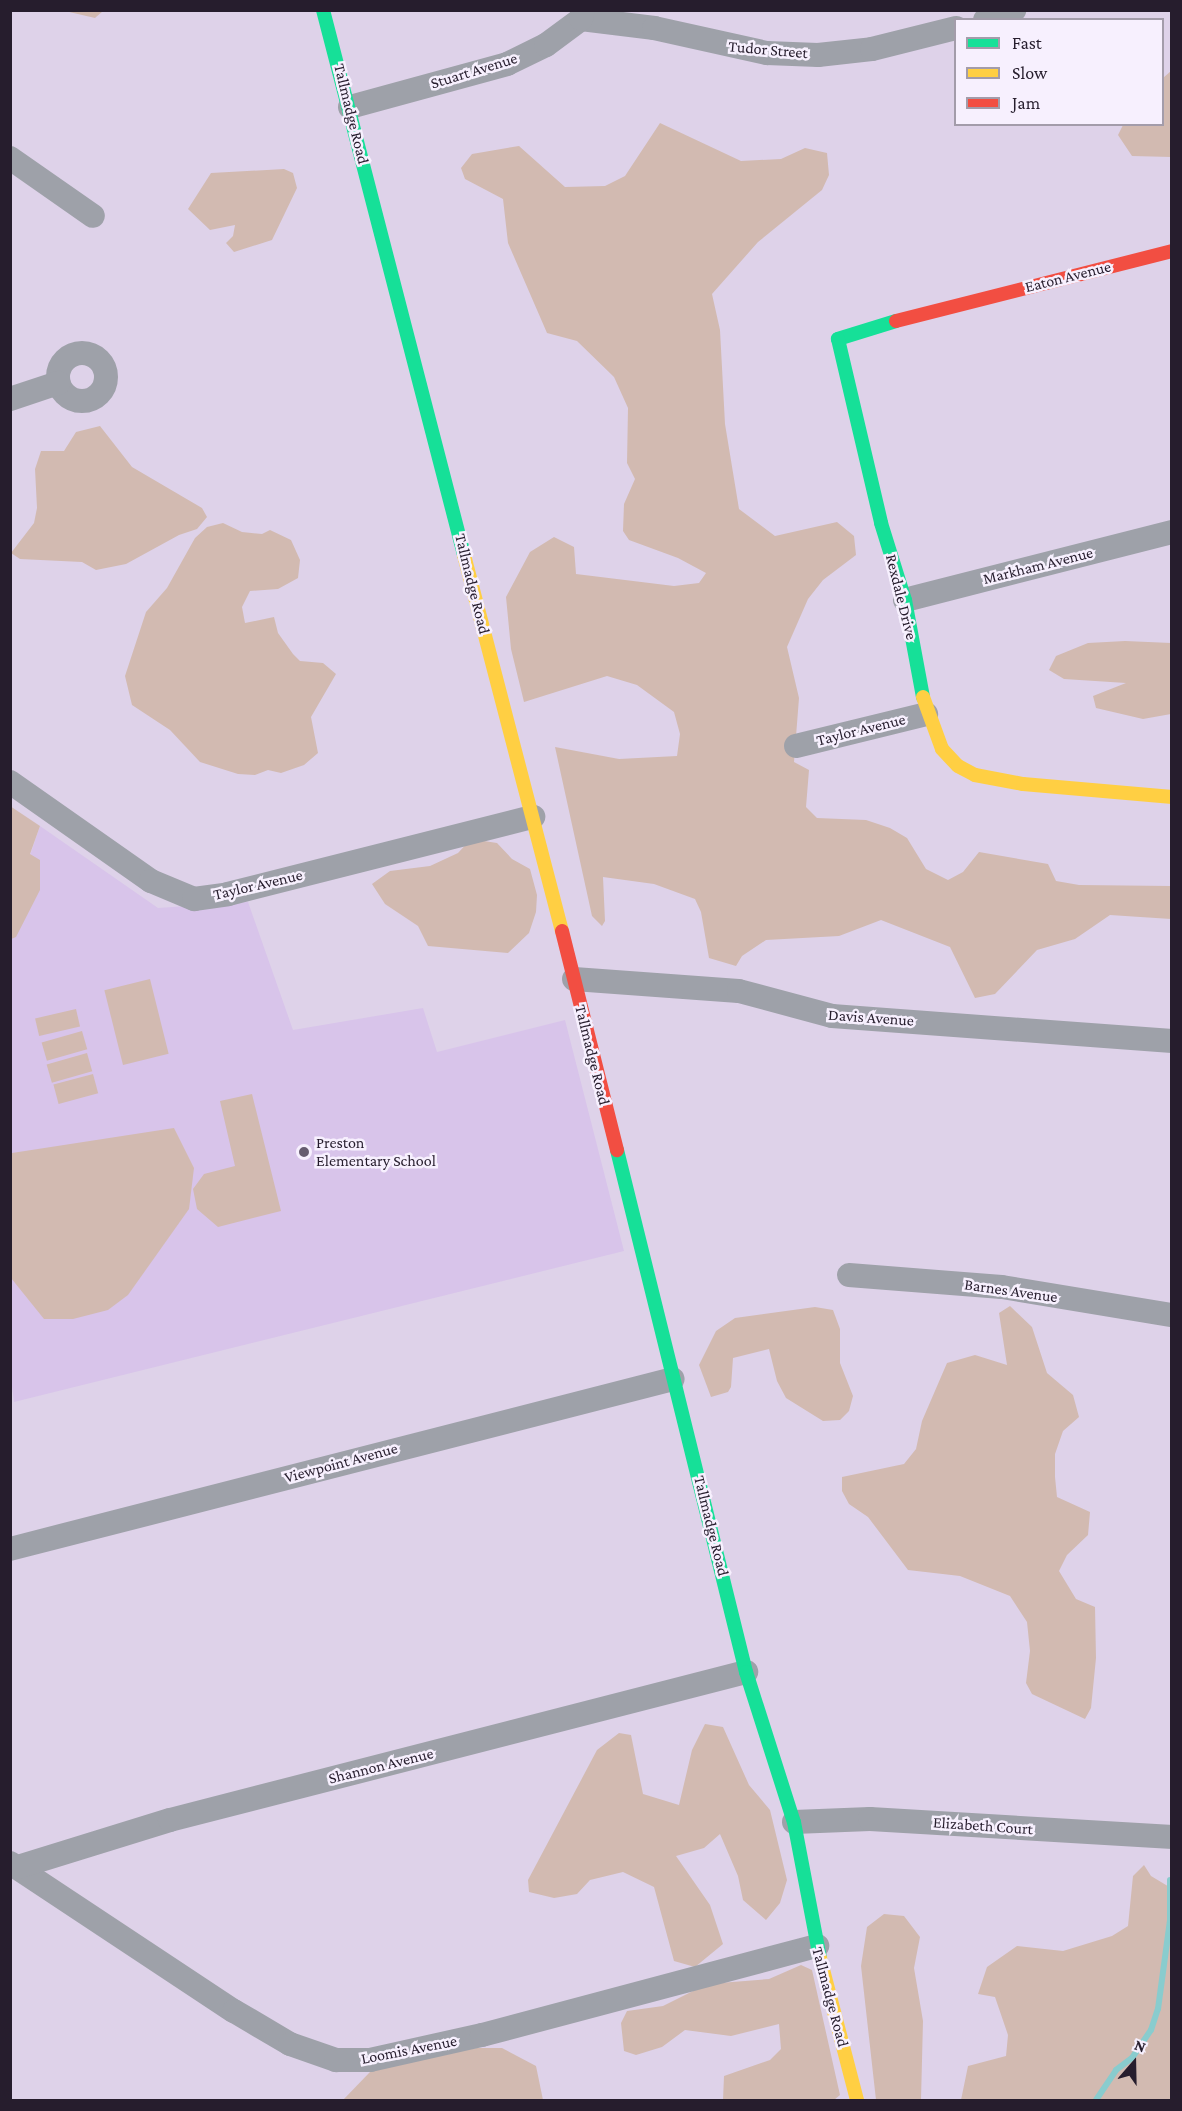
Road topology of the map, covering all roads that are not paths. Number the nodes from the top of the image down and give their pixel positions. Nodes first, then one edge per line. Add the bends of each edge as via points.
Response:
1 (323, 10) edge
2 (1014, 10) edge
3 (582, 15) edge
4 (991, 18) edge
5 (954, 28) edge
6 (350, 107) junction
7 (10, 158) edge
8 (93, 216) dead end
9 (1172, 251) edge
10 (965, 303) joint
11 (58, 383) dead end
12 (10, 399) edge
13 (1172, 532) edge
14 (905, 600) junction
15 (926, 714) junction
16 (796, 746) dead end
17 (10, 782) edge
18 (1172, 796) edge
19 (533, 817) junction
20 (574, 978) junction
21 (1172, 1041) edge
22 (849, 1275) dead end
23 (1172, 1315) edge
24 (673, 1379) junction
25 (10, 1549) edge
26 (746, 1672) junction
27 (794, 1822) junction
28 (1172, 1836) edge
29 (14, 1865) edge
30 (817, 1946) junction
31 (857, 2100) edge

1 - 6 street, Tallmadge Road
2 - 4 street
3 - 5 street, Tudor Street via 750,51 809,54 872,49
3 - 6 street, Stuart Avenue via 546,45 507,64
6 - 19 street, Tallmadge Road
7 - 8 street
9 - 10 street, Eaton Avenue
10 - 14 street, Rexdale Drive via 838,339 877,504
11 - 12 street
13 - 14 street, Markham Avenue
14 - 15 street, Rexdale Drive
15 - 16 street, Taylor Avenue
15 - 18 street, Rexdale Drive via 942,749 958,766 975,775 1023,784
17 - 19 street, Taylor Avenue via 151,881 194,898 228,894
19 - 20 street, Tallmadge Road
20 - 21 street, Davis Avenue via 739,991 832,1016
20 - 24 street, Tallmadge Road
22 - 23 street, Barnes Avenue via 1002,1287
24 - 25 street, Viewpoint Avenue
24 - 26 street, Tallmadge Road
26 - 27 street, Tallmadge Road
26 - 29 street, Shannon Avenue via 181,1817
27 - 28 street, Elizabeth Court via 870,1819
27 - 30 street, Tallmadge Road
29 - 30 street, Loomis Avenue via 234,2011 290,2044 336,2060 370,2060 482,2035
30 - 31 street, Tallmadge Road

